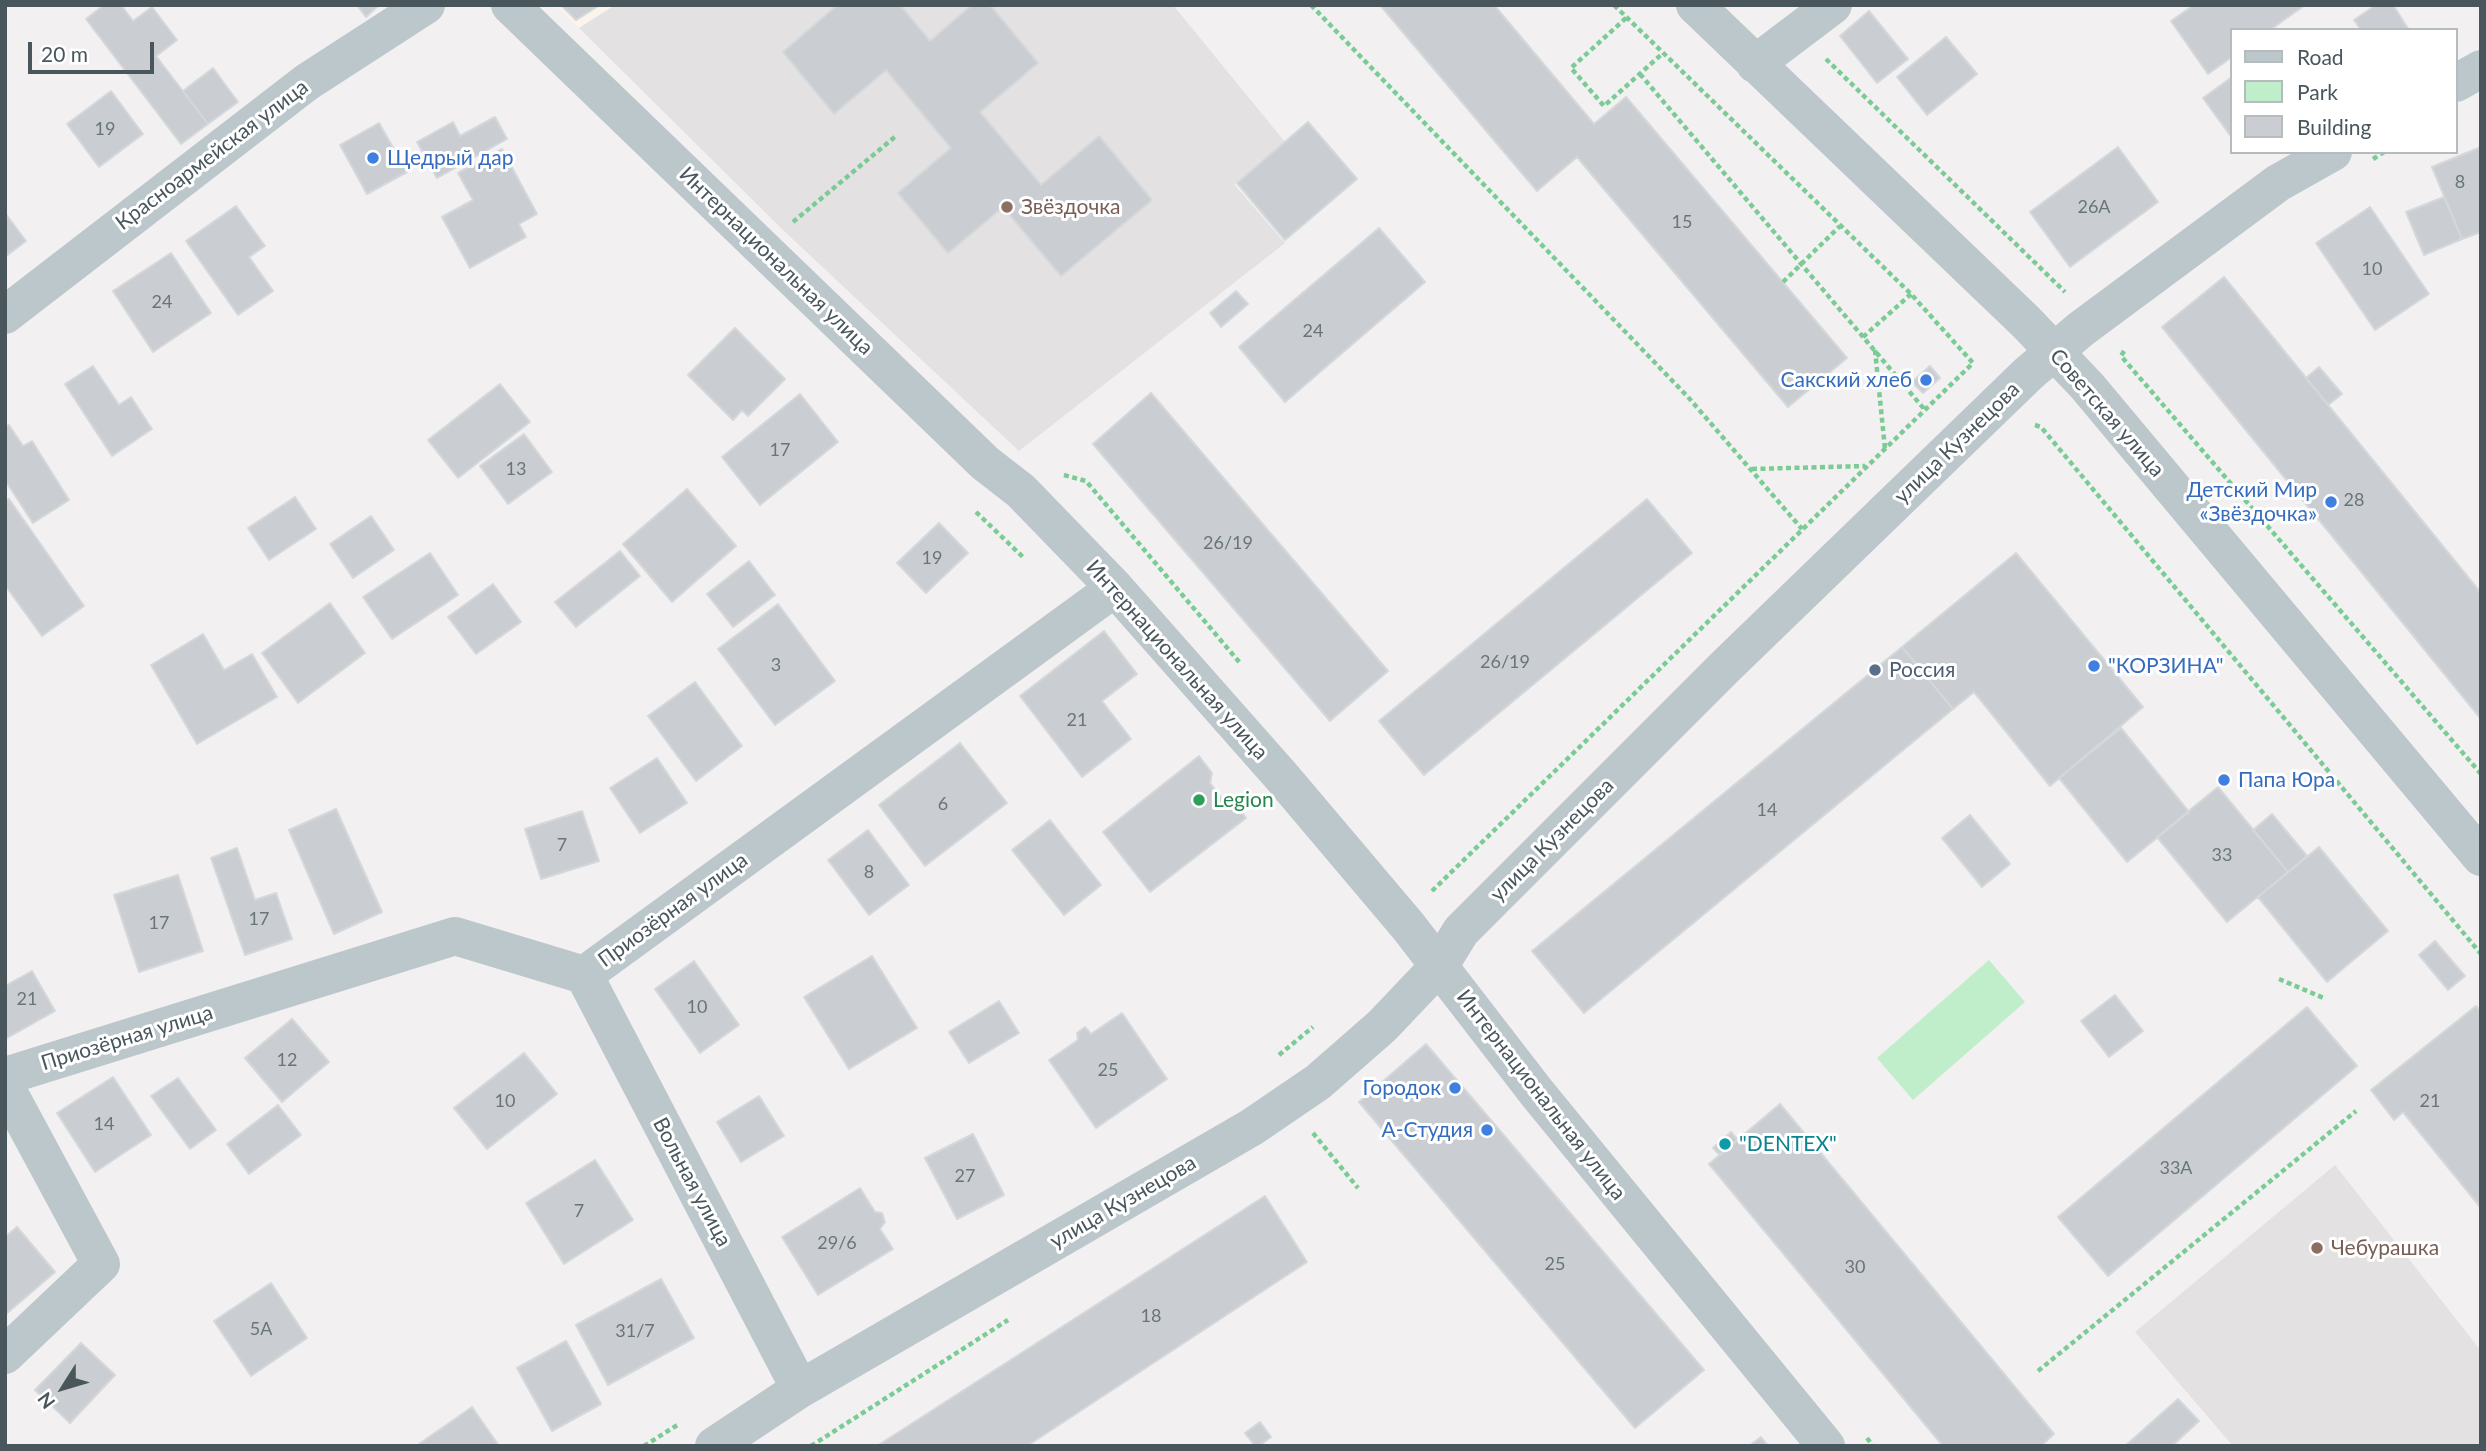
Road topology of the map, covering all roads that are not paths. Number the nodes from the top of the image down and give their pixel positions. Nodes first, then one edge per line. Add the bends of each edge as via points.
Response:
1 (426, 5) edge
2 (510, 5) edge
3 (1695, 5) edge
4 (1833, 5) edge
5 (1755, 64) junction
6 (2481, 69) edge
7 (2458, 82) edge
8 (2329, 154) edge
9 (5, 315) edge
10 (2054, 350) junction
11 (1115, 588) junction
12 (2481, 857) edge
13 (1440, 965) junction
14 (584, 975) junction
15 (5, 1076) edge
16 (5, 1086) edge
17 (5, 1356) edge
18 (800, 1389) junction
19 (714, 1446) edge
20 (1826, 1446) edge

1 - 9 street, Красноармейская улица via 307,82
2 - 11 street, Интернациональная улица via 985,463 1021,491
3 - 5 street, Советская улица
4 - 5 street
5 - 10 street, Советская улица
6 - 7 street
8 - 10 street, улица Кузнецова via 2278,183
10 - 12 street, Советская улица
10 - 13 street, улица Кузнецова via 1461,931
11 - 13 street, Интернациональная улица
11 - 14 street, Приозёрная улица
13 - 18 street, улица Кузнецова via 1382,1026 1318,1082 1252,1127
13 - 20 street, Интернациональная улица via 1537,1093
14 - 15 street, Приозёрная улица via 455,936
14 - 18 street, Вольная улица
16 - 17 street via 101,1265
18 - 19 street, улица Кузнецова

